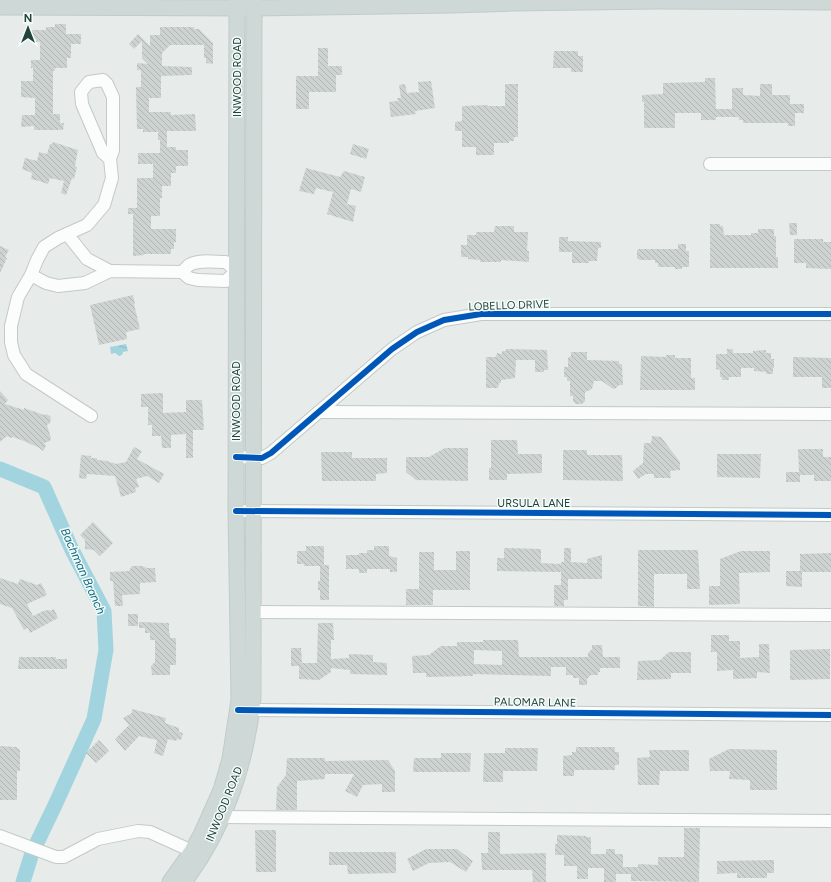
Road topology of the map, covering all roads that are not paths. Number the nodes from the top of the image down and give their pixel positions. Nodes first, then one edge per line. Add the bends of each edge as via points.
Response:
1 (721, 1) edge
2 (831, 2) edge
3 (452, 3) edge
4 (89, 4) edge
5 (237, 4) edge
6 (254, 4) edge
7 (0, 7) edge
8 (110, 159) junction
9 (710, 164) dead end
10 (831, 164) edge
11 (68, 234) junction
12 (110, 271) junction
13 (236, 271) junction
14 (254, 271) junction
15 (182, 272) junction
16 (32, 275) junction
17 (831, 314) edge
18 (320, 412) junction
19 (831, 414) edge
20 (90, 416) dead end
21 (236, 457) junction
22 (254, 458) junction
23 (236, 511) junction
24 (253, 512) junction
25 (831, 515) edge
26 (254, 612) junction
27 (831, 615) edge
28 (245, 710) junction
29 (831, 714) edge
30 (216, 815) junction
31 (831, 821) edge
32 (0, 836) edge
33 (192, 851) junction
34 (170, 882) edge
35 (184, 882) edge

1 - 2 main road
1 - 3 main road
3 - 6 main road
4 - 5 main road
4 - 7 main road
5 - 6 main road
5 - 13 main road, INWOOD ROAD
6 - 14 main road, INWOOD ROAD
8 - 8 street via 113,150 113,97 103,80 89,82 81,92 82,104 102,153
8 - 11 street via 112,178 104,205 87,225
9 - 10 street
11 - 12 street via 87,259
11 - 16 street via 44,247
12 - 15 street
12 - 16 street via 85,283 58,286
13 - 14 main road
13 - 15 street via 226,281 198,280 189,278
13 - 15 street via 226,262 196,262
13 - 21 main road, INWOOD ROAD
14 - 22 main road, INWOOD ROAD
16 - 20 street via 18,297 11,326 14,355 26,374
17 - 18 street, LOBELLO DRIVE via 537,313 481,314 444,320 417,332 392,348
18 - 19 street
18 - 22 street, LOBELLO DRIVE via 271,453 262,458
21 - 22 street, LOBELLO DRIVE
21 - 23 main road, INWOOD ROAD
22 - 24 main road, INWOOD ROAD
23 - 24 street, URSULA LANE
23 - 28 main road, INWOOD ROAD via 239,687
24 - 25 street, URSULA LANE
24 - 26 main road, INWOOD ROAD
26 - 27 street
26 - 28 main road, INWOOD ROAD
28 - 29 street, PALOMAR LANE
28 - 30 main road, INWOOD ROAD via 245,749 236,781
30 - 31 street
30 - 33 main road, INWOOD ROAD
30 - 35 main road, INWOOD ROAD via 203,854
32 - 33 street via 56,857 64,857 98,840 138,831 150,832
33 - 34 main road, INWOOD ROAD

